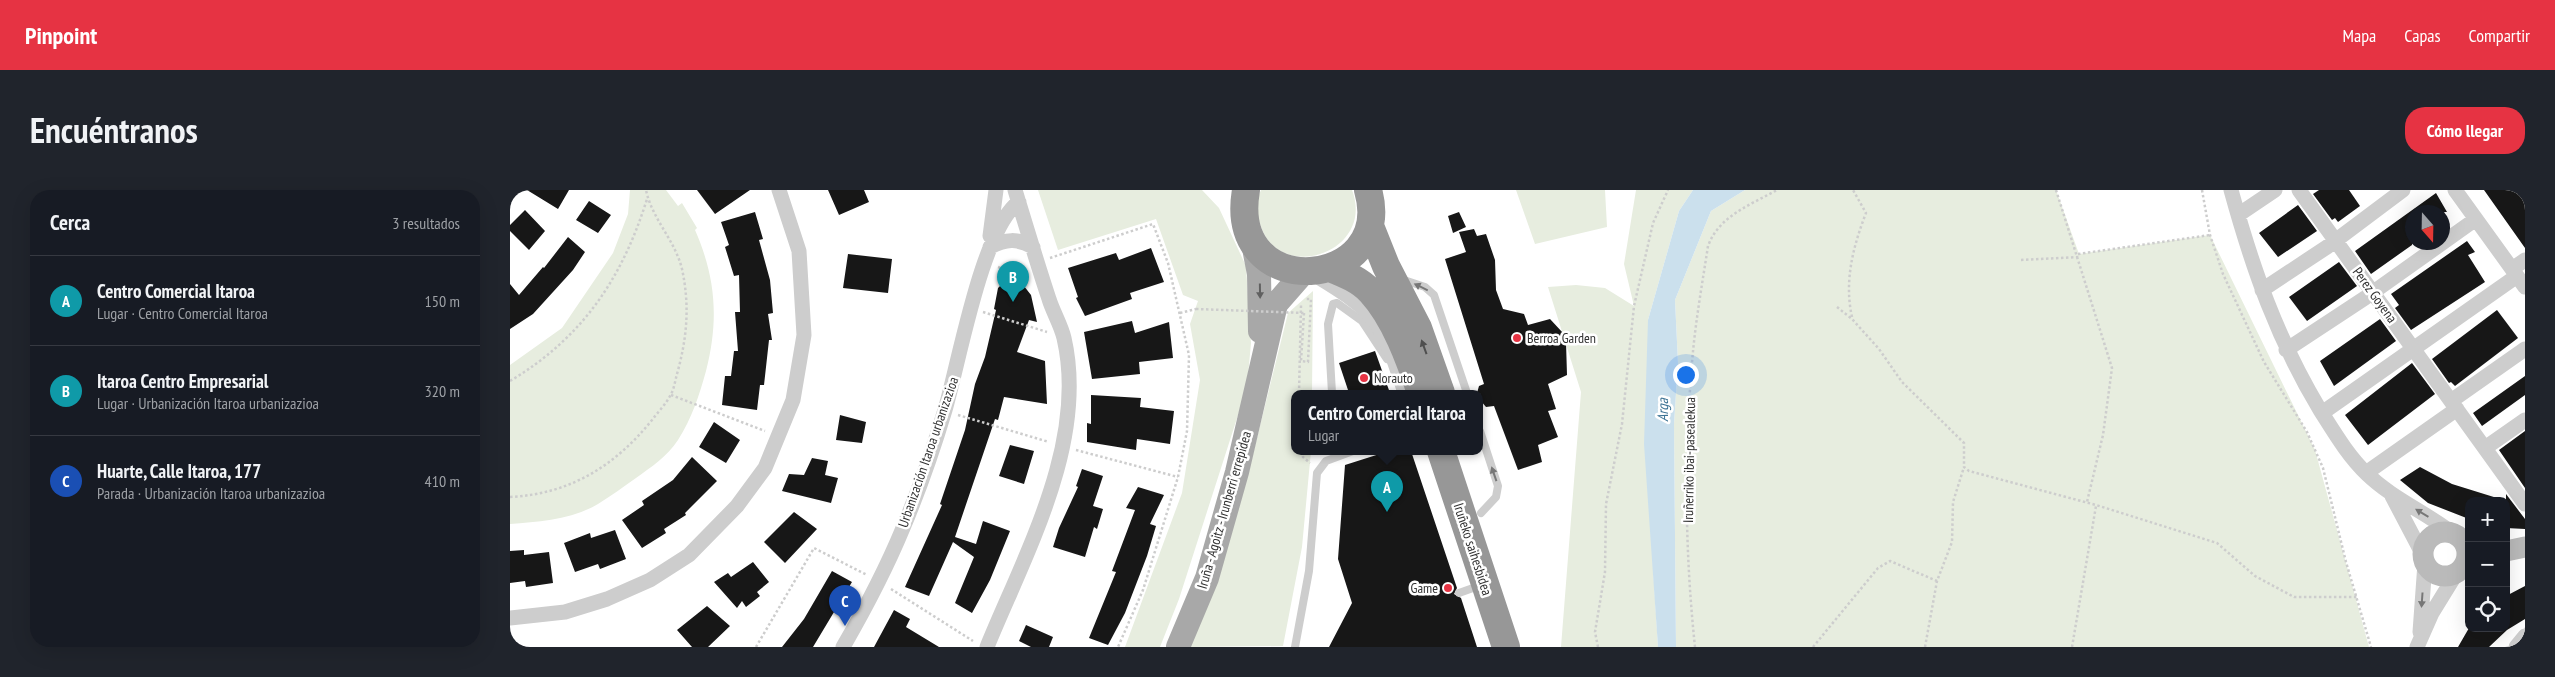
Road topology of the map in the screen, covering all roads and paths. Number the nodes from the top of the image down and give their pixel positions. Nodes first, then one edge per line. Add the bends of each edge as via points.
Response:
1 (646, 190) edge
2 (779, 190) edge
3 (996, 190) edge
4 (1225, 190) edge
5 (1368, 190) edge
6 (1668, 190) edge
7 (1777, 190) edge
8 (1853, 190) edge
9 (2056, 190) edge
10 (2202, 190) edge
11 (2231, 190) edge
12 (2275, 190) edge
13 (2299, 190) edge
14 (2403, 190) edge
15 (2455, 190) edge
16 (1017, 196) edge
17 (647, 198) junction
18 (1245, 200) edge
19 (2238, 214) junction
20 (2476, 219) junction
21 (1370, 226) junction
22 (2210, 235) junction
23 (1253, 243) junction
24 (2331, 244) junction
25 (990, 247) junction
26 (1035, 254) junction
27 (2078, 256) junction
28 (2021, 260) dead end
29 (2525, 260) edge
30 (984, 262) junction
31 (1316, 271) junction
32 (1391, 275) junction
33 (2518, 278) edge
34 (2262, 290) junction
35 (2374, 292) junction
36 (1837, 307) dead end
37 (972, 309) junction
38 (1302, 312) junction
39 (1180, 313) junction
40 (1852, 319) junction
41 (1064, 337) junction
42 (2414, 349) junction
43 (2525, 349) edge
44 (2286, 350) junction
45 (1260, 370) junction
46 (1398, 374) junction
47 (510, 382) edge
48 (1299, 390) edge
49 (1332, 390) edge
50 (1405, 390) edge
51 (1420, 390) edge
52 (1440, 390) edge
53 (1466, 390) edge
54 (671, 395) junction
55 (2455, 405) junction
56 (2322, 413) junction
57 (2525, 420) edge
58 (780, 437) junction
59 (1483, 440) edge
60 (2485, 448) junction
61 (1303, 455) edge
62 (1333, 455) edge
63 (1428, 455) edge
64 (1442, 455) edge
65 (1461, 455) edge
66 (1310, 463) dead end
67 (1964, 467) junction
68 (2366, 473) junction
69 (2519, 488) edge
70 (2392, 496) junction
71 (510, 497) edge
72 (2086, 502) junction
73 (2525, 504) edge
74 (2096, 505) junction
75 (1481, 513) junction
76 (2459, 534) edge
77 (2510, 538) edge
78 (2525, 539) edge
79 (2525, 547) edge
80 (2510, 550) edge
81 (2424, 559) junction
82 (2463, 569) edge
83 (1937, 581) junction
84 (2358, 597) junction
85 (510, 618) edge
86 (2525, 636) edge
87 (2419, 642) edge
88 (843, 647) edge
89 (987, 647) edge
90 (1118, 647) edge
91 (1178, 647) edge
92 (1295, 647) edge
93 (1492, 647) edge
94 (1506, 647) edge
95 (1524, 647) edge
96 (1598, 647) edge
97 (1694, 647) edge
98 (1813, 647) edge
99 (1925, 647) edge
100 (2072, 647) edge
101 (2371, 647) edge
102 (2516, 647) edge

1 - 17 path
2 - 58 street via 799,251 804,335 794,400
3 - 25 street, Urbanización Itaroa urbanizazioa
4 - 18 highway
5 - 21 highway via 1372,202
6 - 96 path via 1653,223 1634,306 1622,424 1606,504 1605,572 1595,632
7 - 97 path, Iruñerriko ibai-pasealekua via 1729,216 1712,235 1708,246 1692,362 1688,448 1687,552
8 - 40 path via 1866,213 1853,245 1847,295
9 - 27 path
10 - 22 path
11 - 19 street
12 - 19 street
13 - 24 street, Perez Goyena
14 - 24 street
15 - 20 street
16 - 25 street, Urbanización Itaroa urbanizazioa
16 - 26 street, Urbanización Itaroa urbanizazioa
17 - 47 path via 628,252 600,300 564,342
17 - 54 path via 682,267 688,306 686,345
18 - 23 highway via 1246,228
19 - 34 street
20 - 33 street
20 - 35 street
21 - 31 highway via 1348,259
21 - 32 highway
22 - 27 path
22 - 84 path via 2223,274 2252,338 2307,432 2323,468
23 - 31 highway via 1264,256 1295,272
23 -> 45 main road, Iruña - Agoitz - Irunberri errepidea via 1259,274
24 - 34 street
24 - 35 street, Perez Goyena
25 - 26 street via 1017,240
25 - 30 street, Urbanización Itaroa urbanizazioa
26 - 30 path via 1012,272
26 - 39 path via 1153,224 1168,263
26 - 41 street, Urbanización Itaroa urbanizazioa
27 - 28 path
27 - 72 path via 2112,368 2103,435
29 - 33 street
30 - 37 street, Urbanización Itaroa urbanizazioa
31 - 45 main road, Iruña - Agoitz - Irunberri errepidea via 1276,304
31 - 46 street via 1359,304 1374,320
31 - 51 highway via 1352,277 1370,291 1386,312
52 -> 32 highway via 1418,328
53 -> 32 lane via 1434,295 1425,287
33 - 42 street
34 - 44 street
35 - 42 street, Perez Goyena
35 - 44 street
36 - 40 path
37 - 41 path
37 - 88 street, Urbanización Itaroa urbanizazioa via 945,411 903,528 868,604
38 - 38 path via 1302,298 1311,300 1308,362 1301,361
38 - 39 path, bridge via 1196,309
38 - 48 path
39 - 90 path via 1189,355 1187,431 1178,477 1143,590
40 - 67 path via 1902,382 1964,444
41 - 89 street, Urbanización Itaroa urbanizazioa via 1069,371 1063,446 1051,490
42 - 55 street, Perez Goyena
42 - 56 street
43 - 55 street
44 - 56 street
45 - 91 main road, Iruña - Agoitz - Irunberri errepidea via 1237,472 1207,578
46 - 49 lane via 1362,321 1337,303 1333,304 1328,324
46 - 50 street
54 - 58 path
54 - 71 path via 626,450 592,474 559,490
55 - 60 street, Perez Goyena
55 - 68 street
56 - 68 street
57 - 60 street
58 - 85 street via 765,468 737,506 689,555 650,580 607,599 565,612
75 -> 59 lane via 1496,497 1498,486
60 - 69 street, Perez Goyena
61 - 66 path
62 - 92 lane via 1317,473 1309,571
63 - 93 street via 1466,591
64 - 94 highway, Iruñeko saihesbidea
65 - 75 highway, Iruñeko saihesbidea
67 - 72 path
67 - 83 path via 1953,502 1952,542
68 - 70 street
69 - 73 street, Perez Goyena
76 -> 70 street
70 - 81 street
72 - 74 path
74 - 84 path via 2217,543 2255,576 2294,597
74 - 100 path
75 - 95 highway, Iruñeko saihesbidea
76 - 81 street via 2444,532 2431,537 2423,548
76 - 82 street via 2467,549
77 - 78 street
79 - 80 street
81 - 82 street via 2429,570 2442,577
81 -> 87 street
82 - 87 street
83 - 98 path via 1890,561 1878,568
83 - 99 path
84 - 101 path
86 - 102 street

